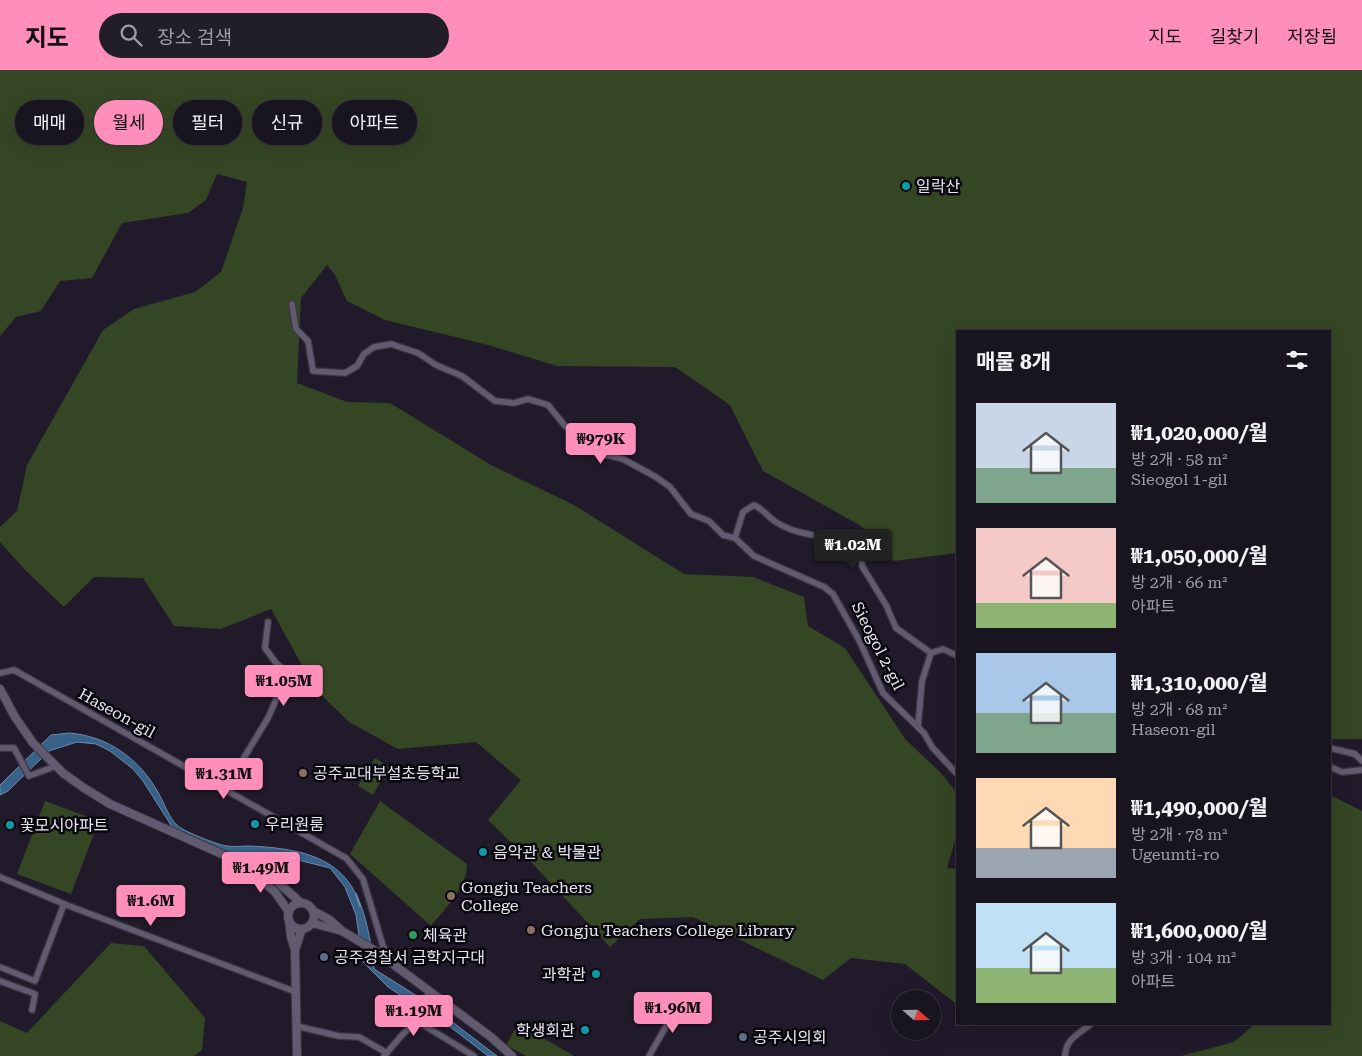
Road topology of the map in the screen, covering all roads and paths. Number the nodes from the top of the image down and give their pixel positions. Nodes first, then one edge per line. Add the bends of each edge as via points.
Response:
1 (292, 304) dead end
2 (735, 538) junction
3 (268, 622) dead end
4 (932, 653) junction
5 (956, 655) edge
6 (0, 673) edge
7 (0, 689) edge
8 (918, 727) junction
9 (0, 748) edge
10 (1331, 748) edge
11 (1362, 761) edge
12 (56, 766) junction
13 (1331, 767) edge
14 (1362, 770) edge
15 (956, 773) edge
16 (225, 789) junction
17 (347, 849) dead end
18 (342, 856) junction
19 (246, 866) junction
20 (0, 877) edge
21 (301, 903) junction
22 (64, 904) junction
23 (314, 911) junction
24 (289, 916) junction
25 (312, 923) junction
26 (302, 929) junction
27 (342, 931) junction
28 (295, 950) junction
29 (0, 967) edge
30 (398, 969) junction
31 (0, 981) edge
32 (296, 992) junction
33 (430, 992) junction
34 (680, 1002) dead end
35 (32, 1010) dead end
36 (417, 1021) junction
37 (1090, 1025) edge
38 (296, 1026) junction
39 (386, 1054) edge
40 (297, 1056) edge
41 (474, 1056) edge
42 (512, 1056) edge
43 (649, 1056) edge
44 (1065, 1056) edge

1 - 2 street, Sieogol 2-gil via 296,329 308,342 313,371 336,374 352,370 364,354 386,344 418,354 436,366 462,376 495,401 514,403 528,400 548,405 566,427 583,434 603,454 623,459 656,477 670,487 691,514 709,521 723,535
2 - 4 street via 743,512 754,505 777,523 794,530 851,543 861,552 862,566 896,628
2 - 8 street, Sieogol 2-gil via 754,556 833,594 883,693
3 - 16 street via 264,648 292,676 279,693 268,718
4 - 5 street via 943,649
4 - 8 street via 922,681
6 - 16 street, Haseon-gil via 14,670
7 - 12 main road via 33,743
8 - 15 street, Sieogol 2-gil
9 - 12 street via 14,748 29,776
10 - 11 street via 1355,754
12 - 19 main road via 110,804
13 - 14 street via 1342,772
16 - 18 street, Haseon-gil
17 - 18 street
18 - 30 street, Haseon-gil via 363,879 384,946
19 - 21 main road via 270,876
19 - 24 main road via 275,892
20 - 22 street
21 - 23 main road
21 - 24 main road via 293,906
22 - 29 street via 35,981
22 - 32 street
23 - 25 main road
23 - 27 main road
24 - 26 main road via 294,927
24 - 28 main road
25 - 26 main road
25 - 27 main road
26 - 28 main road
27 - 30 main road
28 - 32 main road
30 - 33 main road
31 - 35 street via 35,994
32 - 38 main road
33 - 36 street via 414,1014
33 - 42 main road
34 - 43 street
36 - 39 street
36 - 41 street
37 - 44 street via 1070,1040 1065,1047
38 - 39 street via 358,1038
38 - 40 main road

